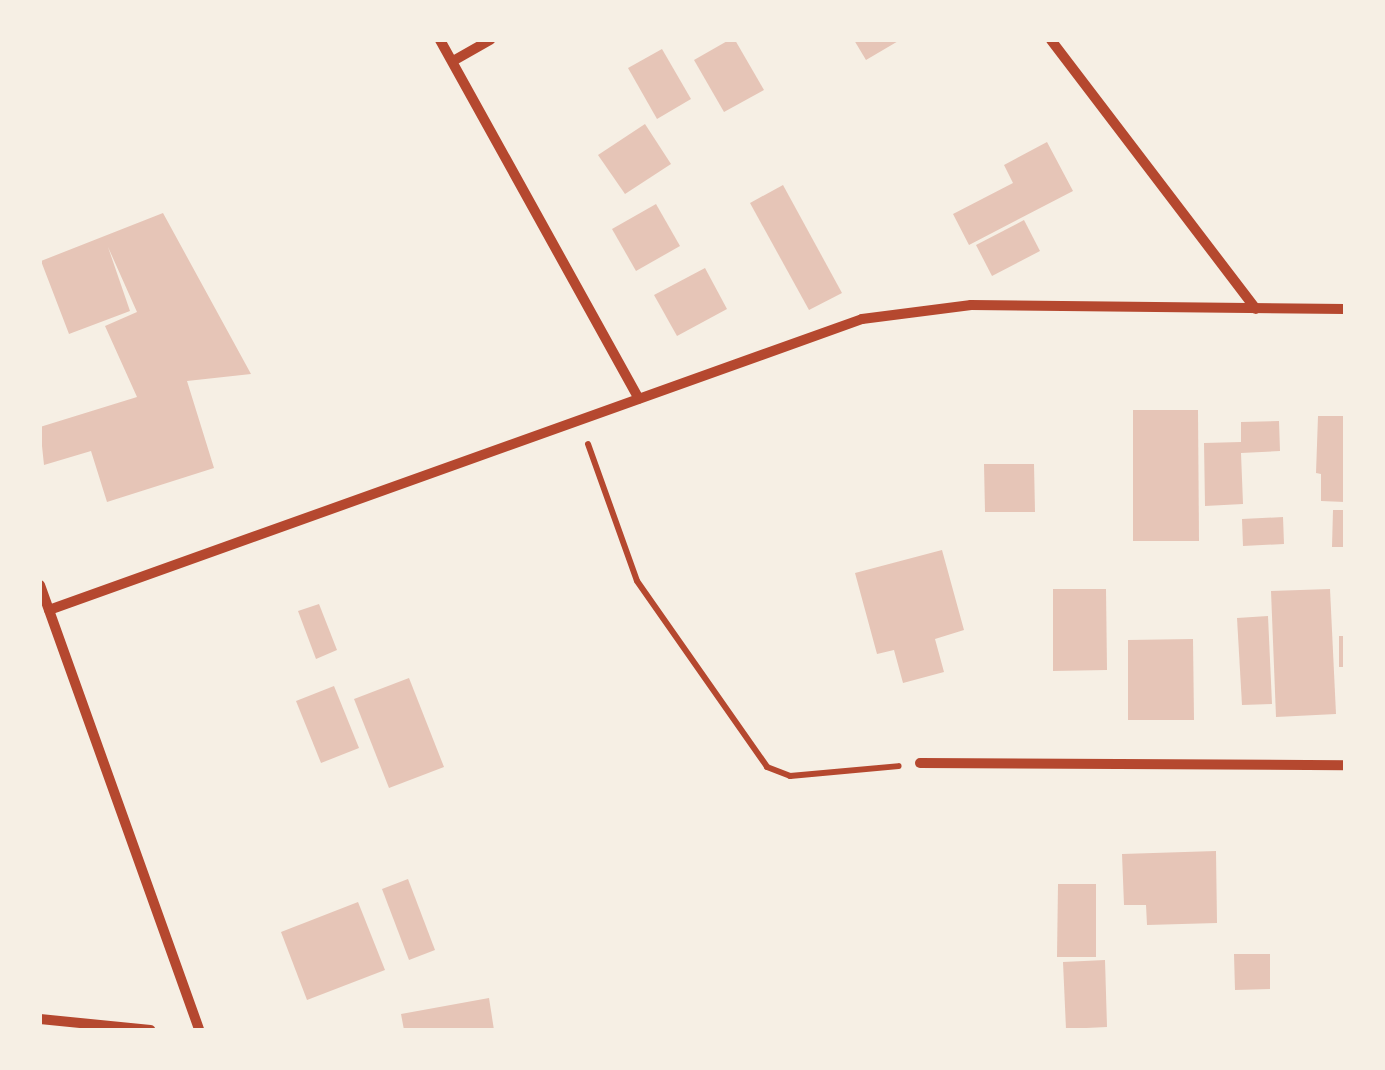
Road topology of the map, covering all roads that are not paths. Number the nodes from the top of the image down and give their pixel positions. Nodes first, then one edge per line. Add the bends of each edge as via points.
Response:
1 (440, 40) edge
2 (490, 40) edge
3 (1051, 40) edge
4 (453, 61) junction
5 (1256, 309) junction
6 (1345, 310) edge
7 (639, 399) junction
8 (40, 586) edge
9 (50, 610) junction
10 (920, 763) road end
11 (1345, 765) edge
12 (40, 1019) edge
13 (150, 1030) edge
14 (199, 1030) edge

1 - 4 street
2 - 4 street
3 - 5 street
4 - 7 street
5 - 6 street
5 - 7 street via 972,304 914,310 862,319
7 - 9 street
8 - 9 street
9 - 14 street
10 - 11 street
12 - 13 street

